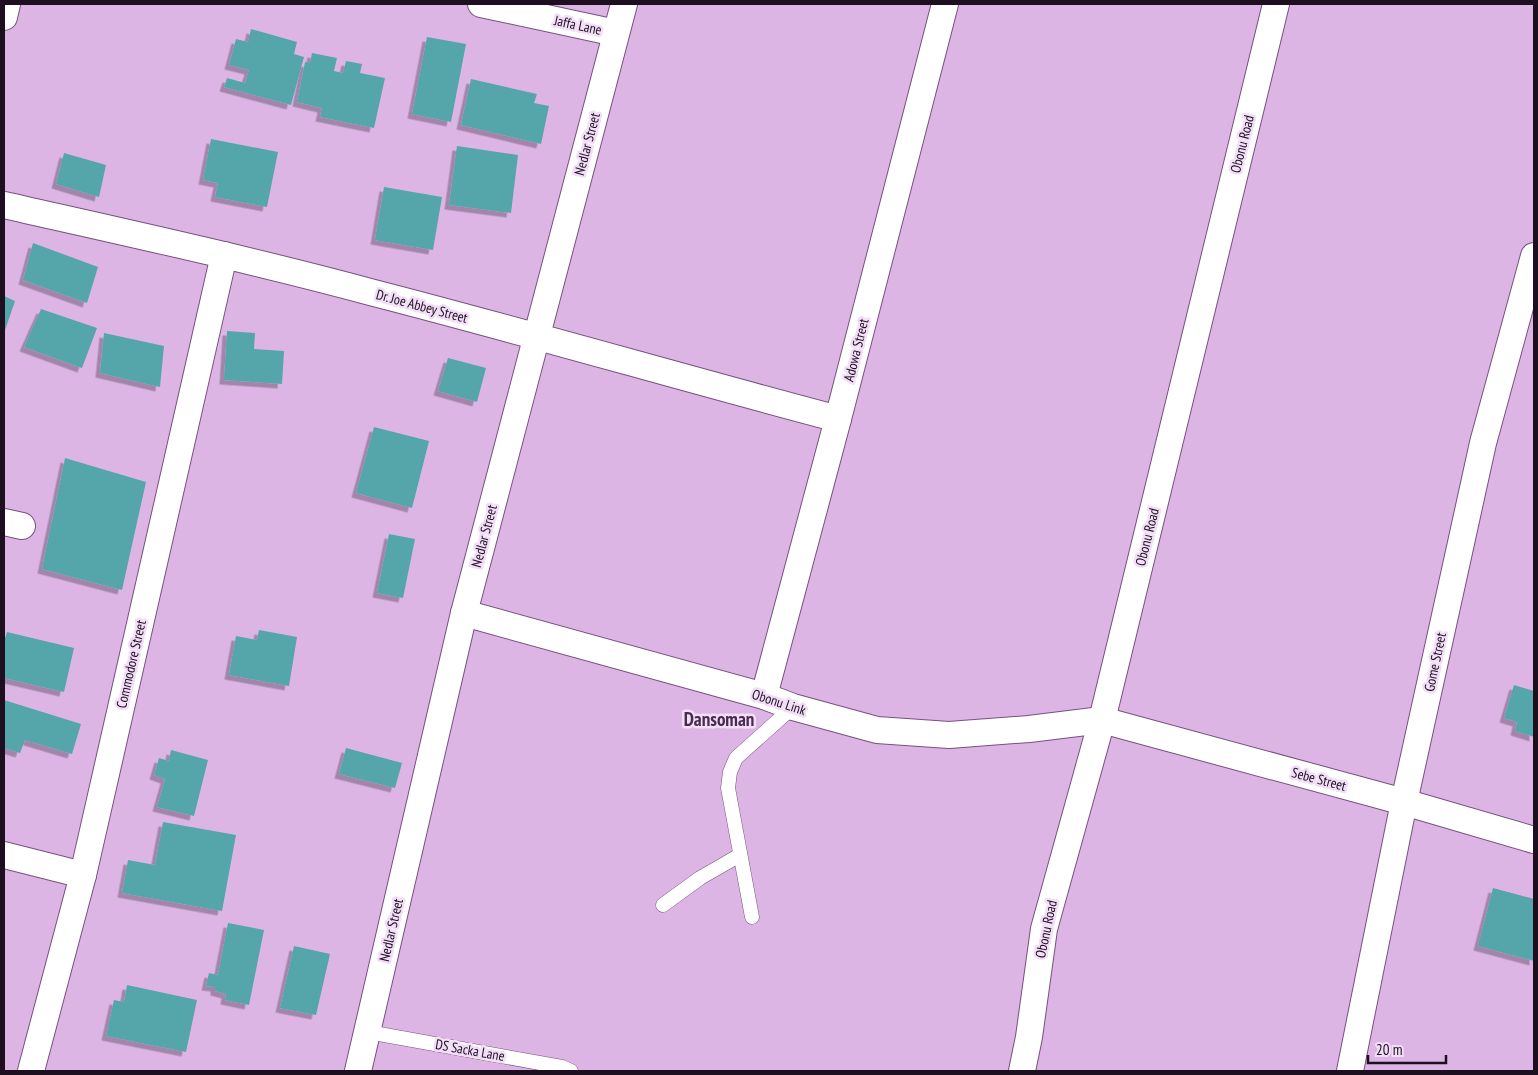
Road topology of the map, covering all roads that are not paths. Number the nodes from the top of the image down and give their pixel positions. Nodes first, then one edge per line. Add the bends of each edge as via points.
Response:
1 (7, 4) edge
2 (480, 4) edge
3 (624, 4) edge
4 (945, 4) edge
5 (1276, 4) edge
6 (4, 17) edge
7 (616, 33) junction
8 (4, 205) edge
9 (224, 255) junction
10 (1534, 256) edge
11 (536, 338) junction
12 (838, 419) junction
13 (464, 613) junction
14 (764, 696) junction
15 (793, 707) junction
16 (1102, 720) junction
17 (1404, 802) junction
18 (1534, 840) edge
19 (4, 855) edge
20 (740, 855) junction
21 (83, 875) junction
22 (663, 905) dead end
23 (752, 917) dead end
24 (368, 1032) junction
25 (31, 1071) edge
26 (358, 1071) edge
27 (571, 1071) edge
28 (1022, 1071) edge
29 (1350, 1071) edge

1 - 6 street
2 - 7 street, Jaffa Lane
3 - 7 street, Nedlar Street
4 - 12 street, Adowa Street
5 - 16 street, Obonu Road
7 - 11 street, Nedlar Street
8 - 9 street, Dr. Joe Abbey Street
9 - 11 street, Dr. Joe Abbey Street
9 - 21 street, Commodore Street
10 - 17 street, Gome Street via 1484,443
11 - 12 street, Dr. Joe Abbey Street
11 - 13 street, Nedlar Street
12 - 14 street, Adowa Street
13 - 14 street, Obonu Link
13 - 24 street, Nedlar Street
14 - 15 street, Obonu Link
15 - 16 street, Obonu Link via 877,730 949,735
15 - 20 lane via 736,758 730,772 728,788
16 - 17 street, Sebe Street
16 - 28 street, Obonu Road via 1044,928
17 - 18 street, Sebe Street
17 - 29 street, Gome Street
19 - 21 street
20 - 22 lane
20 - 23 lane
21 - 25 street, Commodore Street
24 - 26 street, Nedlar Street
24 - 27 lane, DS Sacka Lane

